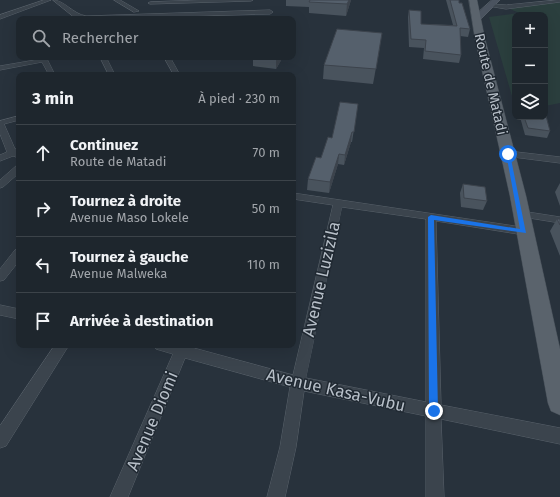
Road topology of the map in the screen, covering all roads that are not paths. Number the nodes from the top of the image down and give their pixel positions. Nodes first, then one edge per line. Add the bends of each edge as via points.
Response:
1 (50, 0) edge
2 (55, 0) edge
3 (116, 0) edge
4 (156, 0) edge
5 (252, 0) edge
6 (560, 1) edge
7 (483, 7) edge
8 (141, 9) junction
9 (12, 12) junction
10 (270, 12) dead end
11 (17, 16) edge
12 (76, 16) edge
13 (107, 16) edge
14 (0, 17) edge
15 (38, 60) edge
16 (44, 60) edge
17 (104, 60) edge
18 (169, 60) edge
19 (0, 68) edge
20 (50, 72) edge
21 (110, 72) edge
22 (175, 72) edge
23 (16, 119) edge
24 (0, 123) edge
25 (16, 151) edge
26 (16, 153) edge
27 (508, 154) junction
28 (0, 158) edge
29 (560, 160) edge
30 (16, 171) edge
31 (0, 185) edge
32 (296, 196) edge
33 (338, 202) junction
34 (521, 214) junction
35 (431, 217) junction
36 (560, 220) edge
37 (524, 231) junction
38 (16, 257) edge
39 (0, 276) edge
40 (0, 310) edge
41 (16, 313) edge
42 (60, 348) edge
43 (183, 348) edge
44 (186, 348) edge
45 (298, 383) junction
46 (560, 403) edge
47 (434, 411) junction
48 (560, 436) edge
49 (0, 440) edge
50 (119, 497) edge
51 (276, 497) edge
52 (435, 497) edge

1 - 9 street
2 - 12 street
3 - 8 street
4 - 8 street
5 - 8 street
6 - 7 street
7 - 27 main road, Route de Matadi
8 - 10 street
8 - 13 street
9 - 11 street
9 - 14 street
15 - 19 street
16 - 20 street
17 - 21 street
18 - 22 street
23 - 24 street
24 - 25 street
26 - 28 street
27 - 29 street
27 - 34 main road, Route de Matadi
30 - 31 street
32 - 33 street
33 - 35 street
33 - 45 street, Avenue Luzizila
34 - 36 street
34 - 37 main road, Route de Matadi
35 - 37 street
35 - 47 street
37 - 46 main road, Route de Matadi
38 - 39 street
40 - 41 street
42 - 49 street
43 - 50 street, Avenue Diomi
44 - 45 street, Avenue Kasa-Vubu
45 - 47 street, Avenue Kasa-Vubu
45 - 51 street, Avenue Luzizila via 288,446
47 - 48 street, Avenue Kasa-Vubu
47 - 52 street

